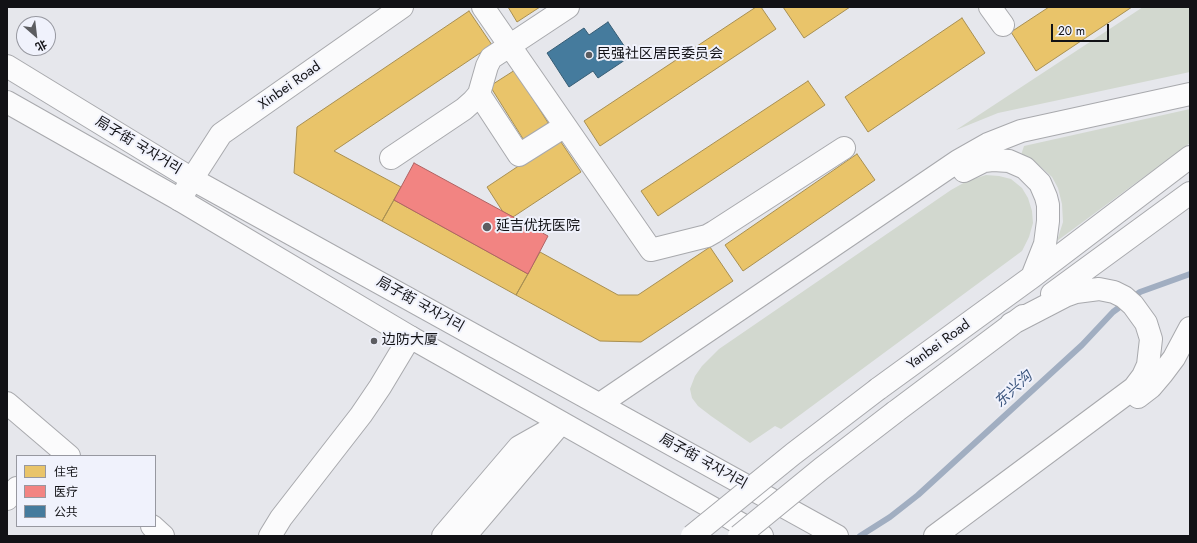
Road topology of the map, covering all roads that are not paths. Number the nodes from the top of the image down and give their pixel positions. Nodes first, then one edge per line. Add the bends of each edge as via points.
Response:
1 (402, 7) edge
2 (483, 7) edge
3 (568, 7) edge
4 (990, 7) edge
5 (1003, 25) dead end
6 (510, 45) junction
7 (7, 66) edge
8 (478, 94) junction
9 (1190, 94) edge
10 (7, 102) edge
11 (565, 126) junction
12 (844, 148) dead end
13 (1190, 157) edge
14 (390, 158) dead end
15 (192, 179) junction
16 (1190, 193) edge
17 (180, 200) junction
18 (1032, 277) junction
19 (1011, 324) junction
20 (1190, 328) edge
21 (410, 337) junction
22 (7, 403) edge
23 (604, 407) junction
24 (565, 426) junction
25 (57, 452) edge
26 (16, 489) edge
27 (7, 499) edge
28 (153, 527) edge
29 (835, 535) edge
30 (164, 536) edge
31 (270, 536) edge
32 (443, 536) edge
33 (465, 536) edge
34 (478, 536) edge
35 (692, 536) edge
36 (739, 536) edge
37 (762, 536) edge
38 (935, 536) edge
39 (949, 536) edge

1 - 15 main road, Xinbei Road via 220,134
2 - 6 main road
3 - 6 main road
4 - 5 main road
6 - 8 main road via 491,58
6 - 11 main road
7 - 15 main road, 局子街 국자거리
8 - 11 main road via 519,155
8 - 14 main road via 464,109
9 - 23 main road via 1021,131 988,144 958,161
10 - 17 main road, 局子街 국자거리
11 - 12 main road via 651,250 710,234
13 - 18 main road, Yanbei Road
15 - 17 main road, Xinbei Road
15 - 23 main road, 局子街 국자거리
16 - 19 main road, Yanbei Road
17 - 21 main road, 局子街 국자거리
18 - 23 main road via 1045,244 1048,205 1044,191 1033,175 1021,165 1009,161 988,160 951,179
18 - 35 main road, Yanbei Road, bridge via 878,389
19 - 36 main road, Yanbei Road, bridge via 810,478
19 - 38 main road via 1065,296 1099,289 1114,292 1133,305 1146,323 1151,339 1148,365 1134,388
20 - 39 main road via 1174,358 1151,387
21 - 24 main road, 局子街 국자거리
21 - 31 main road via 380,387
22 - 25 main road
23 - 29 main road, 局子街 국자거리
24 - 32 main road via 519,448
24 - 33 main road
24 - 34 main road
24 - 37 main road, 局子街 국자거리
26 - 27 main road
28 - 30 main road

